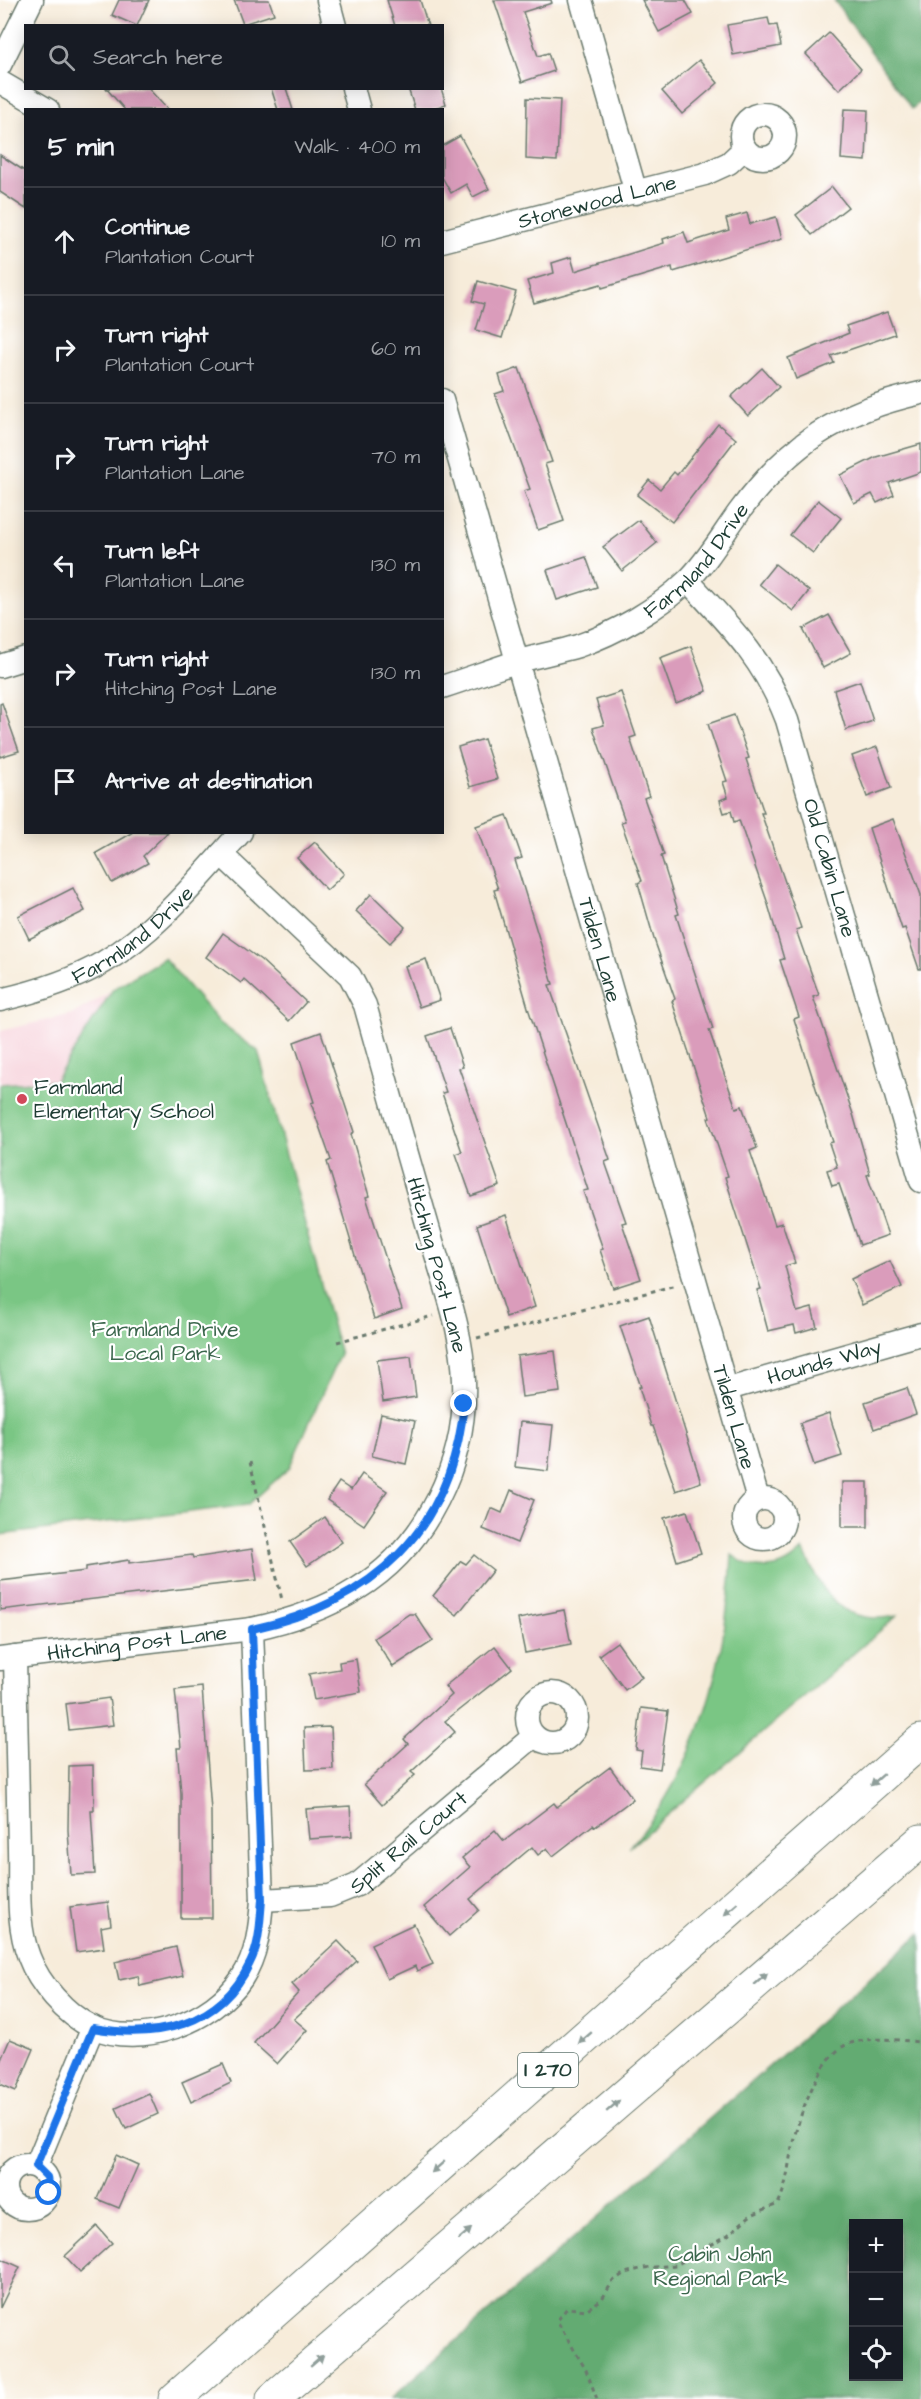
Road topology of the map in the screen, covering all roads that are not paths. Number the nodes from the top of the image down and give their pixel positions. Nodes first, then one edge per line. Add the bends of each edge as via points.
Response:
1 (32, 0) edge
2 (328, 0) edge
3 (581, 0) edge
4 (334, 24) edge
5 (0, 65) edge
6 (0, 82) edge
7 (354, 90) edge
8 (45, 108) edge
9 (358, 108) edge
10 (745, 148) dead end
11 (636, 193) junction
12 (444, 241) edge
13 (921, 393) edge
14 (444, 407) edge
15 (688, 580) junction
16 (24, 659) edge
17 (517, 662) junction
18 (0, 666) edge
19 (444, 686) edge
20 (239, 834) edge
21 (221, 854) junction
22 (0, 1000) edge
23 (921, 1181) edge
24 (921, 1334) edge
25 (728, 1389) junction
26 (758, 1499) dead end
27 (252, 1629) junction
28 (7, 1658) edge
29 (534, 1736) dead end
30 (921, 1741) edge
31 (921, 1841) edge
32 (262, 1900) junction
33 (93, 2028) junction
34 (36, 2166) dead end
35 (175, 2399) edge
36 (273, 2399) edge

1 - 5 street
2 - 4 street
3 - 11 street
6 - 8 street
7 - 9 street
10 - 11 street, Stonewood Lane via 729,163 705,174
11 - 12 street, Stonewood Lane
13 - 15 street, Farmland Drive via 863,410 792,452 770,472
14 - 17 street, Tilden Lane
15 - 17 street, Farmland Drive via 658,604 598,638
15 - 23 street, Old Cabin Lane via 744,641 777,692
16 - 18 street
17 - 19 street, Farmland Drive
17 - 25 street, Tilden Lane
20 - 21 street, Farmland Drive
21 - 22 street, Farmland Drive via 138,938 103,962 33,992
21 - 27 street, Hitching Post Lane via 320,946 350,976 359,992 452,1311 465,1382 462,1429 446,1482 421,1529 359,1588 287,1621
24 - 25 street, Hounds Way
25 - 26 street, Tilden Lane
27 - 28 street, Hitching Post Lane
27 - 32 street
28 - 33 street via 24,1940 37,1974 67,2009
29 - 32 street, Split Rail Court via 357,1885 321,1897
30 -> 35 highway, I 270
36 -> 31 highway
32 - 33 street via 251,1962 219,2005 187,2024 151,2033
33 - 34 street

